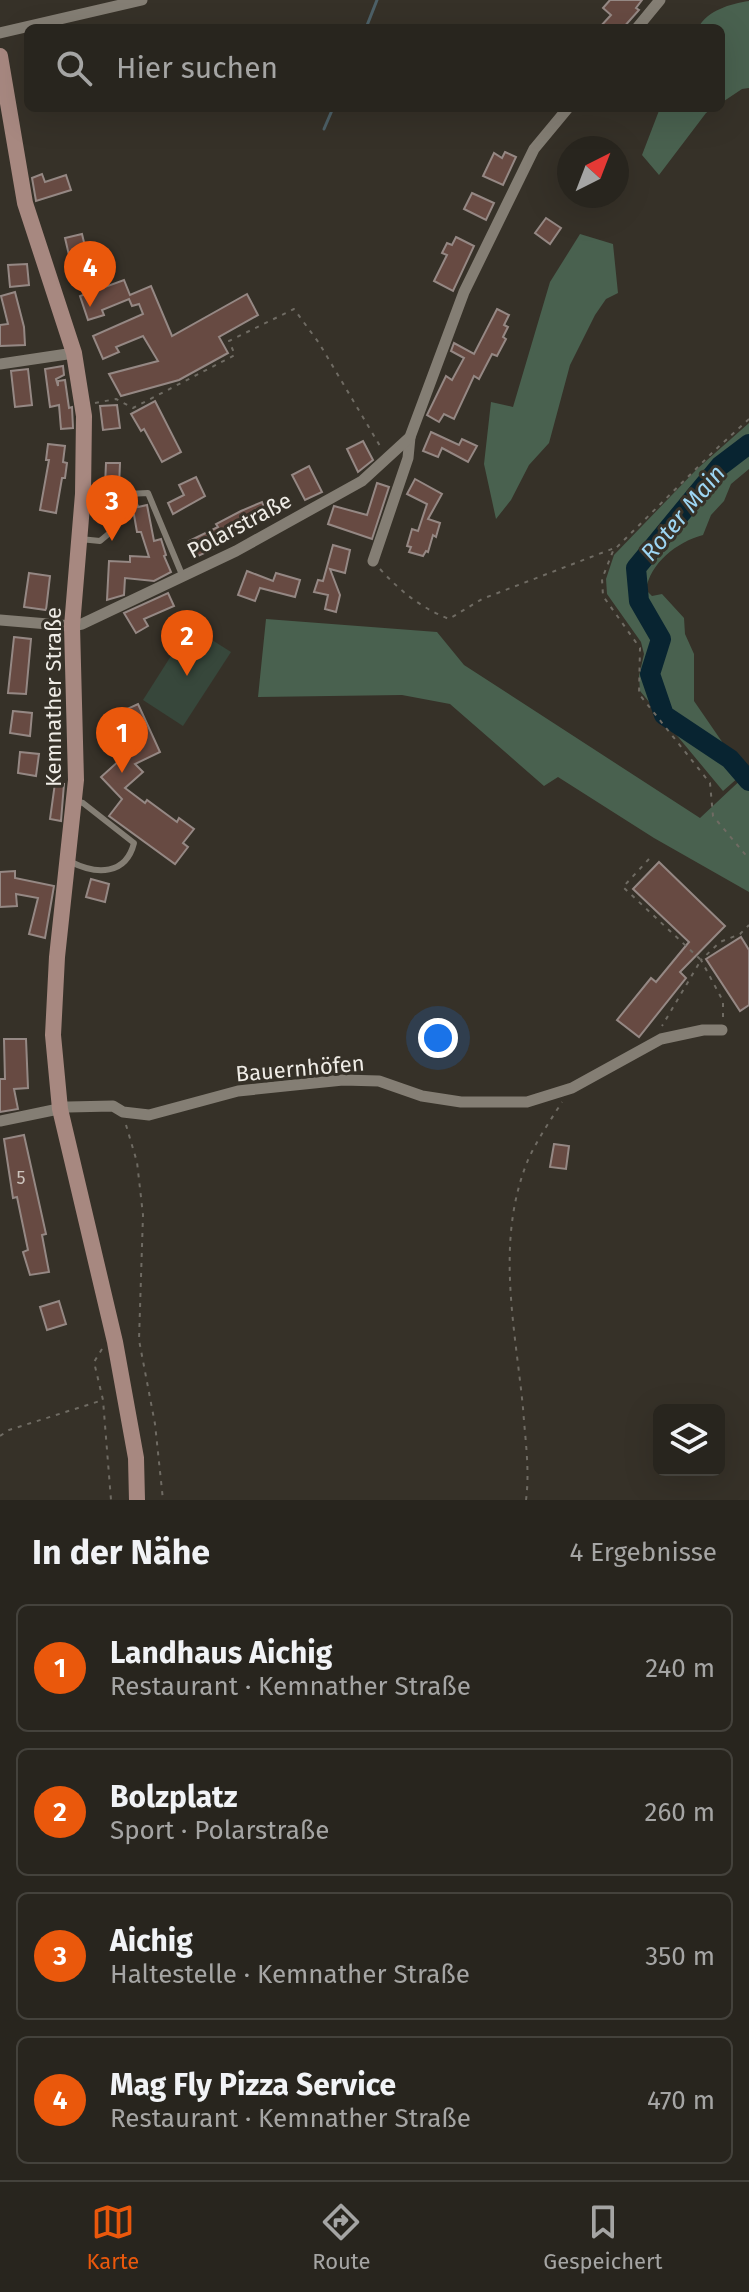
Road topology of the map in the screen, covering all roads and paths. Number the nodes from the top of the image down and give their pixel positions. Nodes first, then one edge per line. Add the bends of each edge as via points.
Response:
1 (142, 0) edge
2 (660, 0) edge
3 (39, 24) edge
4 (640, 24) edge
5 (24, 27) edge
6 (0, 33) edge
7 (0, 56) edge
8 (565, 112) edge
9 (74, 353) junction
10 (0, 364) edge
11 (82, 405) junction
12 (749, 419) edge
13 (410, 437) junction
14 (387, 457) junction
15 (83, 494) junction
16 (108, 495) junction
17 (80, 539) junction
18 (618, 547) junction
19 (373, 561) joint
20 (183, 577) junction
21 (0, 620) edge
22 (72, 626) junction
23 (74, 801) junction
24 (649, 859) dead end
25 (749, 859) edge
26 (68, 860) junction
27 (749, 925) edge
28 (701, 960) junction
29 (722, 1030) joint
30 (661, 1039) junction
31 (572, 1088) junction
32 (60, 1109) junction
33 (123, 1112) junction
34 (0, 1121) edge
35 (115, 1342) junction
36 (103, 1400) junction
37 (0, 1436) edge
38 (111, 1500) edge
39 (137, 1500) edge
40 (163, 1500) edge
41 (526, 1500) edge

1 - 3 street
2 - 4 street
5 - 6 street
7 - 9 main road, Kemnather Straße via 25,203
8 - 13 street, Polarstraße via 534,149 464,292
9 - 10 street
9 - 11 main road, Kemnather Straße
11 - 14 path via 116,399 133,408 235,355 229,341 294,309
11 - 15 main road, Kemnather Straße
12 - 18 path
13 - 14 street, Polarstraße
13 - 19 street, Polarstraße via 408,458
14 - 20 street, Polarstraße via 362,481
15 - 16 lane
15 - 17 main road, Kemnather Straße
16 - 17 lane via 112,531 100,541
16 - 20 lane via 148,493
17 - 22 main road, Kemnather Straße
18 - 19 path via 482,599 449,619 401,592
18 - 25 path via 602,579 603,596 640,648 639,694 710,783 713,816
20 - 22 street, Polarstraße
21 - 22 street
22 - 23 main road, Kemnather Straße
23 - 26 main road, Kemnather Straße
23 - 26 lane via 134,843 122,864 106,872
24 - 28 path via 623,887
26 - 32 main road, Kemnather Straße via 53,1035
27 - 28 path
28 - 29 path via 723,1001
28 - 30 path via 660,1029
29 - 30 street, Bauernhöfen
30 - 31 street, Bauernhöfen
31 - 33 street, Bauernhöfen via 527,1102 461,1102 379,1081 343,1080 238,1091 149,1115
31 - 41 path via 528,1161 508,1261 527,1450
32 - 33 street, Bauernhöfen via 113,1106
32 - 34 street, Bauernhöfen
32 - 35 main road, Kemnather Straße
33 - 40 path via 137,1162 143,1215 139,1340
35 - 36 path via 94,1362
35 - 39 main road, Kemnather Straße via 136,1458
36 - 37 path
36 - 38 path

